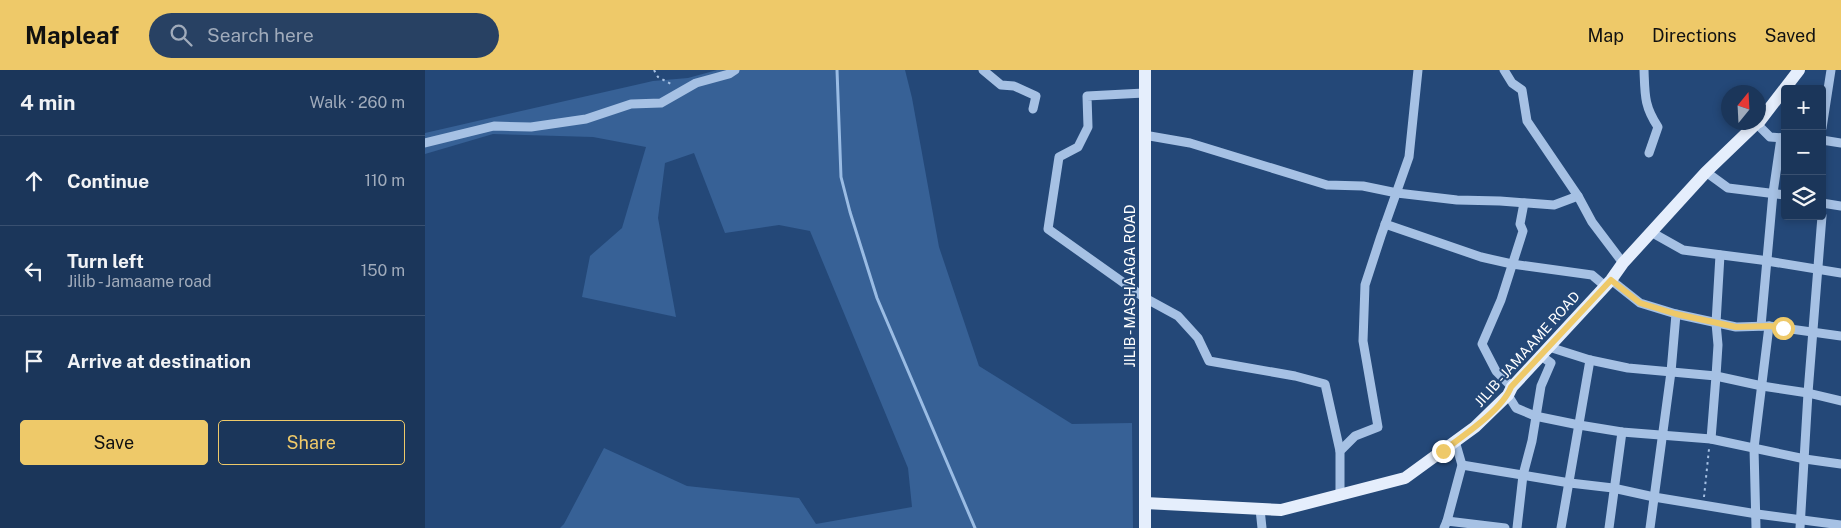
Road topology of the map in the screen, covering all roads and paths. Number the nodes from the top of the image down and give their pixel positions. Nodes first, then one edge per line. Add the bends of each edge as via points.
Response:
1 (654, 70) edge
2 (735, 70) edge
3 (983, 70) edge
4 (1145, 70) edge
5 (1418, 70) edge
6 (1504, 70) edge
7 (1644, 70) edge
8 (1799, 70) edge
9 (1831, 70) edge
10 (691, 87) junction
11 (1145, 94) junction
12 (1826, 102) edge
13 (1033, 109) dead end
14 (1766, 113) edge
15 (1750, 130) edge
16 (1764, 130) edge
17 (1144, 135) junction
18 (1781, 138) edge
19 (1826, 141) edge
20 (425, 143) edge
21 (1841, 143) edge
22 (1781, 149) edge
23 (1649, 153) dead end
24 (1705, 172) junction
25 (1397, 193) junction
26 (1773, 193) junction
27 (1781, 195) edge
28 (1578, 196) junction
29 (1524, 203) junction
30 (1826, 204) edge
31 (1841, 206) edge
32 (1822, 220) edge
33 (1385, 224) junction
34 (1651, 232) junction
35 (1720, 255) junction
36 (1768, 261) junction
37 (1623, 263) junction
38 (1511, 264) junction
39 (1818, 269) junction
40 (1841, 273) edge
41 (1608, 283) junction
42 (1145, 298) junction
43 (1676, 314) junction
44 (1716, 323) junction
45 (1765, 326) junction
46 (1813, 331) junction
47 (1841, 336) edge
48 (1545, 351) junction
49 (1590, 360) junction
50 (1671, 372) junction
51 (1716, 376) junction
52 (1762, 386) junction
53 (1510, 391) junction
54 (1808, 393) junction
55 (1841, 401) edge
56 (1535, 416) junction
57 (1579, 425) junction
58 (1622, 432) junction
59 (1662, 436) junction
60 (1711, 439) junction
61 (1455, 441) junction
62 (1754, 448) junction
63 (1341, 451) junction
64 (1805, 459) junction
65 (1841, 464) edge
66 (1462, 465) junction
67 (1523, 475) junction
68 (1570, 483) junction
69 (1613, 488) junction
70 (1340, 495) junction
71 (1654, 497) junction
72 (1145, 503) junction
73 (1703, 504) junction
74 (1260, 509) junction
75 (1757, 514) junction
76 (1801, 523) edge
77 (1445, 524) edge
78 (1841, 525) edge
79 (1145, 528) edge
80 (1262, 528) edge
81 (1505, 528) edge
82 (1517, 528) edge
83 (1561, 528) edge
84 (1609, 528) edge
85 (1650, 528) edge
86 (1756, 528) edge

1 - 10 path via 658,77 674,86
2 - 10 street
3 - 13 street via 1001,85 1014,86 1036,96
4 - 11 main road, JILIB - MASHAAGA ROAD
5 - 25 street via 1409,157
6 - 28 street via 1512,83 1522,90 1527,121
7 - 23 street via 1645,101 1658,128
8 - 14 main road, JILIB - JAMAAME ROAD
9 - 12 street
10 - 20 street via 661,102 631,104 586,119 531,127 494,126
11 - 17 main road, JILIB - MASHAAGA ROAD
11 - 42 street via 1087,96 1088,127 1078,147 1059,157 1048,229
15 - 24 main road, JILIB - JAMAAME ROAD
16 - 18 street via 1769,137
17 - 25 street via 1190,143 1327,185 1363,186
17 - 42 main road, JILIB - MASHAAGA ROAD
19 - 21 street
22 - 26 street
24 - 26 street via 1728,188
24 - 34 main road, JILIB - JAMAAME ROAD
25 - 29 street
25 - 33 street
26 - 27 street
26 - 36 street
28 - 29 street via 1554,205
28 - 37 street via 1592,222
29 - 38 street via 1519,224 1523,231
30 - 31 street
32 - 39 street
33 - 38 street
33 - 63 street via 1365,284 1363,341 1378,427 1355,436
34 - 35 street via 1683,250
34 - 37 main road, JILIB - JAMAAME ROAD
35 - 36 street
35 - 44 street
36 - 39 street
36 - 45 street
37 - 41 main road, JILIB - JAMAAME ROAD
38 - 41 street via 1592,275
38 - 53 street via 1501,300 1482,344
39 - 40 street
39 - 46 street
41 - 43 street via 1640,303
41 - 48 main road, JILIB - JAMAAME ROAD
42 - 63 street via 1178,316 1198,338 1209,361 1325,384
42 - 72 main road, JILIB - MASHAAGA ROAD
43 - 44 street
43 - 50 street
44 - 45 street via 1736,327
44 - 51 street
45 - 46 street
45 - 52 street
46 - 47 street
46 - 54 street
48 - 49 street
48 - 53 main road, JILIB - JAMAAME ROAD
48 - 56 street via 1551,362 1541,386
49 - 50 street
49 - 57 street
50 - 51 street
50 - 59 street
51 - 52 street
51 - 60 street
52 - 54 street
52 - 62 street
53 - 56 street via 1516,408
53 - 61 main road, JILIB - JAMAAME ROAD via 1475,427
54 - 55 street
54 - 64 street
56 - 57 street
56 - 67 street
57 - 58 street
57 - 68 street
58 - 59 street
58 - 69 street
59 - 60 street
59 - 71 street
60 - 62 street
60 - 73 path
61 - 66 street
61 - 70 main road, JILIB - JAMAAME ROAD via 1405,478
62 - 64 street
62 - 75 street
63 - 70 street
64 - 65 street
64 - 76 street
66 - 67 street
66 - 77 street
67 - 68 street
67 - 82 street
68 - 69 street
68 - 83 street
69 - 71 street
69 - 84 street
70 - 74 main road, JILIB - JAMAAME ROAD via 1281,510
71 - 73 street
71 - 85 street
72 - 74 main road, JILIB - JAMAAME ROAD
72 - 79 main road, JILIB - MASHAAGA ROAD
73 - 75 street
74 - 80 street
75 - 76 street
75 - 86 street
76 - 78 street
77 - 81 street

